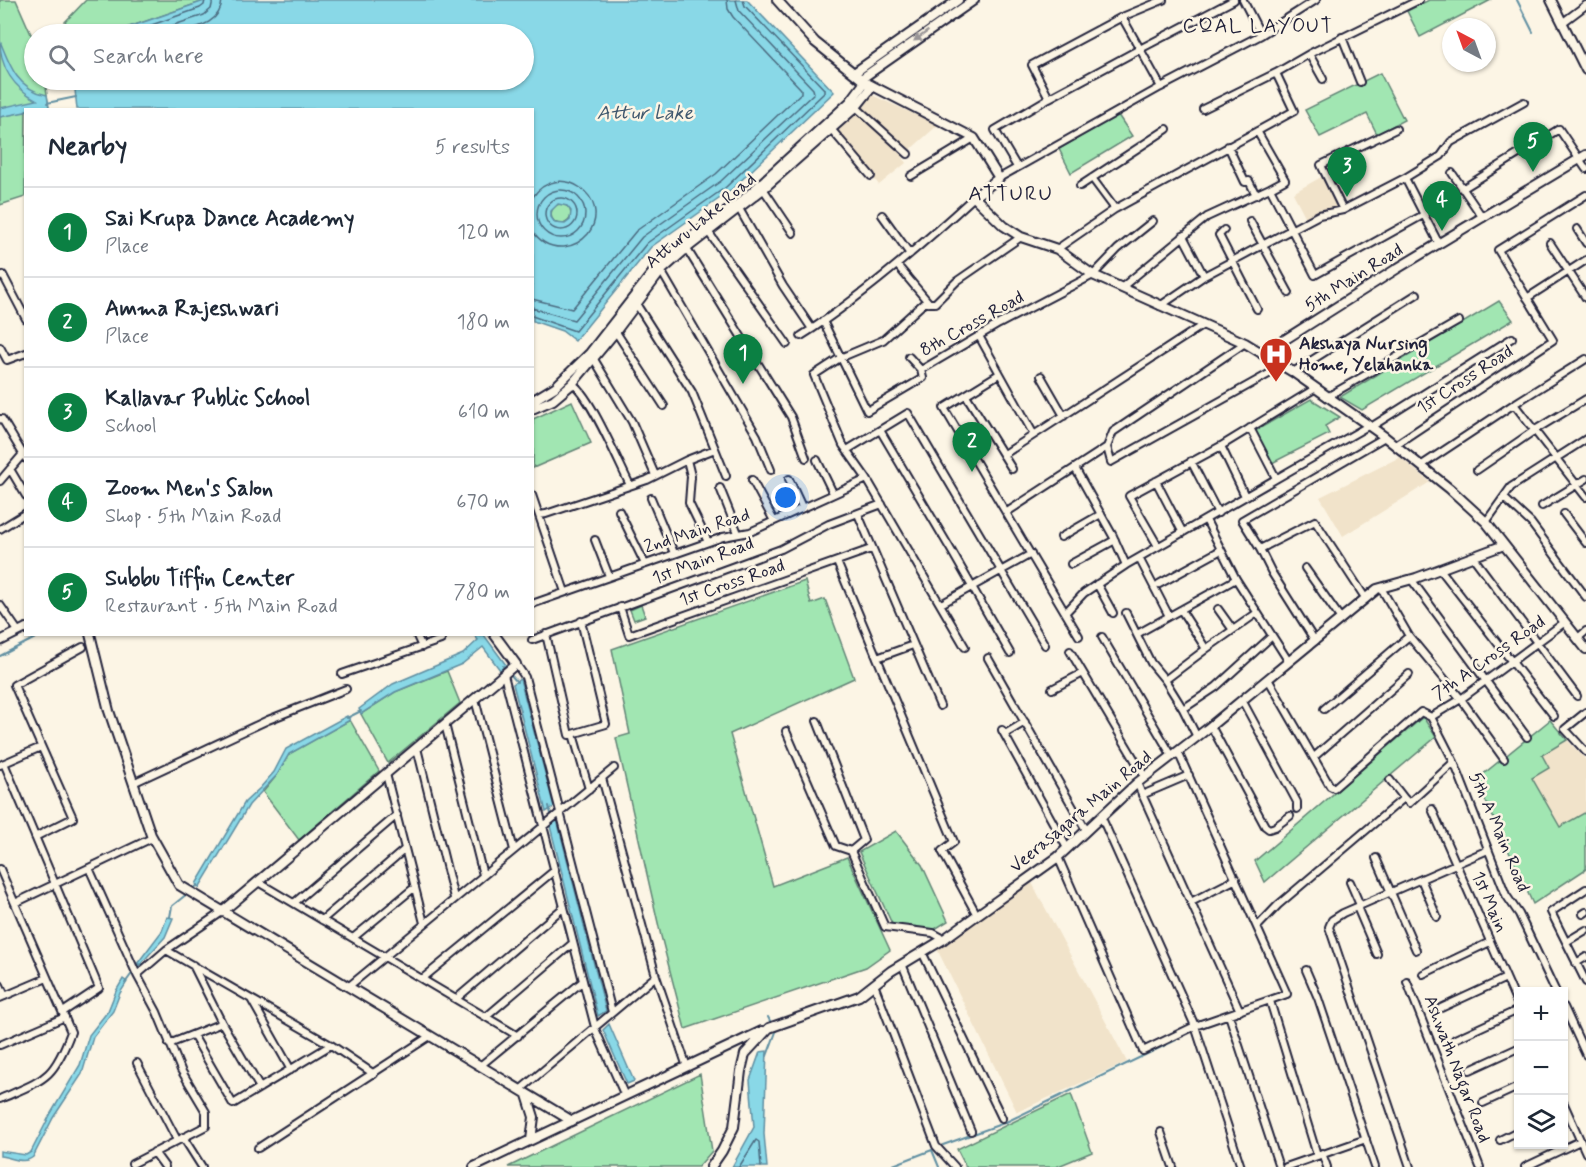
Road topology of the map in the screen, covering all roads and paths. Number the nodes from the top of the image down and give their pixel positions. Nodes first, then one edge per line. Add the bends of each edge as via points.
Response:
1 (777, 0) edge
2 (958, 0) edge
3 (974, 0) edge
4 (1163, 0) edge
5 (1234, 0) edge
6 (1243, 0) edge
7 (1316, 0) edge
8 (1419, 0) edge
9 (1551, 0) edge
10 (1586, 4) edge
11 (1122, 17) junction
12 (1562, 23) junction
13 (1261, 35) junction
14 (1342, 38) junction
15 (1140, 49) junction
16 (1309, 54) junction
17 (1586, 70) edge
18 (1276, 73) junction
19 (1323, 79) dead end
20 (863, 80) junction
21 (1360, 82) dead end
22 (1161, 87) junction
23 (1049, 98) junction
24 (1524, 102) dead end
25 (856, 107) junction
26 (1203, 109) dead end
27 (831, 129) junction
28 (1167, 129) dead end
29 (1396, 129) dead end
30 (1257, 131) junction
31 (974, 138) junction
32 (1228, 147) junction
33 (909, 154) dead end
34 (1583, 157) edge
35 (1017, 167) junction
36 (1586, 169) edge
37 (1452, 173) dead end
38 (870, 176) dead end
39 (910, 176) dead end
40 (999, 178) junction
41 (1092, 178) junction
42 (1406, 178) junction
43 (762, 186) junction
44 (1080, 186) dead end
45 (1270, 188) junction
46 (1462, 189) junction
47 (1256, 195) junction
48 (1586, 195) edge
49 (974, 197) junction
50 (738, 207) junction
51 (1115, 209) junction
52 (1343, 210) junction
53 (1425, 214) junction
54 (882, 215) dead end
55 (1483, 218) junction
56 (1153, 221) dead end
57 (1250, 221) dead end
58 (1577, 229) dead end
59 (707, 230) junction
60 (1224, 230) dead end
61 (1293, 230) junction
62 (793, 233) dead end
63 (1183, 236) junction
64 (1021, 237) junction
65 (1550, 243) dead end
66 (1586, 243) edge
67 (1439, 244) junction
68 (1263, 245) junction
69 (685, 246) junction
70 (1057, 249) junction
71 (910, 254) junction
72 (1586, 260) edge
73 (1233, 261) junction
74 (897, 265) junction
75 (659, 269) junction
76 (1568, 271) junction
77 (1093, 275) junction
78 (1204, 276) junction
79 (0, 277) edge
80 (1121, 288) junction
81 (1289, 293) dead end
82 (1417, 294) dead end
83 (1527, 298) junction
84 (1586, 298) edge
85 (634, 301) junction
86 (929, 303) junction
87 (1159, 306) junction
88 (1257, 309) dead end
89 (24, 315) edge
90 (823, 321) junction
91 (1459, 321) dead end
92 (1203, 325) junction
93 (614, 328) junction
94 (812, 329) junction
95 (801, 336) dead end
96 (979, 336) junction
97 (1512, 338) dead end
98 (787, 344) dead end
99 (1245, 344) junction
100 (0, 347) edge
101 (24, 354) edge
102 (1263, 354) junction
103 (592, 356) junction
104 (909, 357) dead end
105 (840, 358) junction
106 (1586, 359) edge
107 (1283, 366) junction
108 (921, 370) junction
109 (1293, 372) junction
110 (999, 374) junction
111 (1041, 376) dead end
112 (572, 384) junction
113 (1316, 388) junction
114 (966, 395) junction
115 (1327, 397) junction
116 (1586, 399) edge
117 (534, 400) edge
118 (1514, 404) junction
119 (664, 406) dead end
120 (534, 408) edge
121 (1064, 416) junction
122 (0, 419) edge
123 (1369, 427) junction
124 (1250, 428) junction
125 (880, 430) junction
126 (1535, 430) junction
127 (1034, 435) junction
128 (1385, 437) junction
129 (1586, 439) edge
130 (1395, 445) junction
131 (1221, 446) junction
132 (1107, 447) junction
133 (716, 449) junction
134 (847, 450) junction
135 (1004, 455) junction
136 (24, 457) edge
137 (1556, 457) junction
138 (806, 458) dead end
139 (687, 460) junction
140 (817, 460) dead end
141 (1191, 461) junction
142 (1422, 465) junction
143 (1075, 468) junction
144 (10, 469) junction
145 (1012, 469) dead end
146 (771, 470) dead end
147 (1476, 470) dead end
148 (655, 475) junction
149 (726, 476) dead end
150 (1276, 478) junction
151 (789, 479) dead end
152 (867, 479) junction
153 (1586, 479) edge
154 (752, 480) dead end
155 (0, 481) edge
156 (1156, 481) junction
157 (1577, 485) junction
158 (630, 486) junction
159 (720, 488) dead end
160 (24, 493) edge
161 (833, 493) junction
162 (1245, 496) junction
163 (1586, 497) edge
164 (651, 498) dead end
165 (1504, 498) junction
166 (534, 501) edge
167 (882, 504) junction
168 (1542, 506) dead end
169 (802, 507) junction
170 (619, 511) dead end
171 (1007, 513) junction
172 (1218, 513) junction
173 (24, 514) edge
174 (858, 514) junction
175 (1101, 514) junction
176 (1564, 514) dead end
177 (539, 515) junction
178 (1206, 520) junction
179 (774, 521) junction
180 (1486, 522) junction
181 (0, 529) edge
182 (738, 532) junction
183 (1183, 533) junction
184 (1061, 537) dead end
185 (595, 540) dead end
186 (1115, 540) junction
187 (708, 542) junction
188 (1586, 543) edge
189 (1504, 545) junction
190 (1158, 546) junction
191 (871, 549) junction
192 (1260, 549) junction
193 (1221, 550) junction
194 (674, 553) junction
195 (1031, 554) junction
196 (1139, 558) junction
197 (1473, 558) junction
198 (837, 562) junction
199 (645, 564) junction
200 (1071, 564) dead end
201 (1126, 565) junction
202 (1305, 568) dead end
203 (1440, 569) junction
204 (1000, 571) junction
205 (609, 576) junction
206 (1236, 579) junction
207 (1411, 579) junction
208 (1097, 584) junction
209 (1160, 584) dead end
210 (972, 586) junction
211 (1382, 588) junction
212 (565, 592) junction
213 (1586, 597) edge
214 (1366, 599) junction
215 (534, 603) edge
216 (941, 604) junction
217 (0, 605) edge
218 (620, 607) junction
219 (1218, 609) dead end
220 (1181, 610) junction
221 (1066, 612) junction
222 (1113, 613) dead end
223 (1126, 613) dead end
224 (1257, 614) junction
225 (1169, 616) junction
226 (1341, 619) junction
227 (581, 621) junction
228 (1565, 622) junction
229 (22, 629) edge
230 (1233, 630) junction
231 (1586, 631) edge
232 (546, 634) junction
233 (1137, 634) junction
234 (91, 636) edge
235 (417, 636) edge
236 (495, 636) edge
237 (1079, 636) dead end
238 (1272, 636) junction
239 (1409, 636) junction
240 (1102, 637) dead end
241 (1578, 638) junction
242 (441, 640) dead end
243 (532, 640) dead end
244 (1315, 640) junction
245 (0, 641) edge
246 (1537, 644) junction
247 (913, 645) junction
248 (1045, 645) dead end
249 (83, 647) dead end
250 (422, 647) junction
251 (965, 647) dead end
252 (1206, 649) junction
253 (1586, 649) edge
254 (1070, 651) dead end
255 (1010, 653) dead end
256 (878, 658) junction
257 (988, 658) dead end
258 (1289, 662) junction
259 (1511, 662) junction
260 (516, 664) junction
261 (1083, 673) junction
262 (342, 674) dead end
263 (1409, 674) dead end
264 (504, 675) junction
265 (1268, 679) junction
266 (1165, 680) junction
267 (1485, 680) junction
268 (346, 689) dead end
269 (1052, 689) dead end
270 (1577, 696) dead end
271 (475, 699) junction
272 (1461, 699) junction
273 (1242, 700) junction
274 (940, 706) dead end
275 (1183, 709) junction
276 (1324, 709) dead end
277 (1586, 712) edge
278 (1554, 716) dead end
279 (1431, 717) junction
280 (817, 721) dead end
281 (1025, 722) junction
282 (445, 724) junction
283 (1211, 726) junction
284 (786, 731) dead end
285 (573, 734) junction
286 (1197, 737) junction
287 (1527, 737) dead end
288 (41, 747) junction
289 (417, 748) junction
290 (1586, 752) edge
291 (1175, 754) junction
292 (1314, 757) junction
293 (1504, 759) dead end
294 (1454, 762) junction
295 (2, 764) edge
296 (614, 768) dead end
297 (386, 774) junction
298 (1189, 775) junction
299 (1145, 777) junction
300 (602, 778) junction
301 (1389, 780) dead end
302 (133, 783) junction
303 (1137, 783) junction
304 (589, 789) junction
305 (1142, 795) junction
306 (1404, 798) junction
307 (1297, 809) dead end
308 (1432, 809) dead end
309 (559, 813) junction
310 (397, 815) junction
311 (1101, 816) junction
312 (1290, 816) dead end
313 (546, 824) junction
314 (1086, 830) junction
315 (35, 837) junction
316 (152, 838) junction
317 (1068, 848) junction
318 (405, 849) junction
319 (514, 850) junction
320 (1488, 850) junction
321 (851, 851) junction
322 (1058, 857) junction
323 (1376, 858) dead end
324 (1456, 864) junction
325 (89, 868) junction
326 (0, 869) edge
327 (555, 870) junction
328 (483, 875) junction
329 (2, 877) edge
330 (1236, 879) junction
331 (1421, 879) junction
332 (258, 882) junction
333 (1350, 882) dead end
334 (55, 884) junction
335 (415, 887) junction
336 (1586, 890) edge
337 (1391, 892) junction
338 (454, 898) junction
339 (1191, 902) junction
340 (15, 903) junction
341 (294, 903) junction
342 (1358, 906) junction
343 (564, 907) junction
344 (222, 912) junction
345 (977, 915) junction
346 (1437, 917) dead end
347 (322, 920) junction
348 (424, 923) junction
349 (1258, 926) junction
350 (1586, 930) edge
351 (353, 938) junction
352 (944, 939) junction
353 (1490, 942) junction
354 (1566, 942) junction
355 (573, 943) junction
356 (166, 950) junction
357 (1416, 950) dead end
358 (922, 952) junction
359 (1377, 954) dead end
360 (384, 956) junction
361 (1586, 957) edge
362 (1576, 963) junction
363 (193, 964) junction
364 (902, 964) junction
365 (1306, 970) dead end
366 (1423, 974) dead end
367 (137, 975) junction
368 (656, 976) junction
369 (47, 978) junction
370 (1506, 978) junction
371 (422, 979) junction
372 (583, 981) junction
373 (1407, 982) dead end
374 (1586, 982) edge
375 (874, 984) junction
376 (0, 985) edge
377 (348, 987) junction
378 (1554, 987) edge
379 (2, 997) edge
380 (1514, 997) edge
381 (251, 998) junction
382 (456, 999) junction
383 (1270, 1000) junction
384 (1441, 1008) dead end
385 (1514, 1009) edge
386 (1240, 1011) junction
387 (610, 1014) junction
388 (64, 1015) junction
389 (1229, 1015) junction
390 (486, 1017) junction
391 (1568, 1017) edge
392 (222, 1023) junction
393 (598, 1024) junction
394 (1195, 1026) junction
395 (769, 1028) junction
396 (193, 1035) junction
397 (430, 1036) junction
398 (518, 1036) junction
399 (1455, 1039) dead end
400 (169, 1044) junction
401 (0, 1045) edge
402 (331, 1045) junction
403 (1514, 1050) edge
404 (1586, 1055) edge
405 (137, 1063) dead end
406 (480, 1066) junction
407 (687, 1066) junction
408 (291, 1070) junction
409 (1470, 1070) dead end
410 (374, 1074) junction
411 (260, 1088) junction
412 (1514, 1089) edge
413 (523, 1092) junction
414 (625, 1096) junction
415 (0, 1099) edge
416 (1483, 1103) dead end
417 (1568, 1115) edge
418 (1002, 1118) dead end
419 (572, 1121) junction
420 (971, 1131) dead end
421 (1161, 1132) dead end
422 (1514, 1133) edge
423 (180, 1138) junction
424 (1366, 1139) junction
425 (531, 1140) junction
426 (1500, 1140) dead end
427 (1581, 1141) junction
428 (258, 1148) dead end
429 (154, 1152) junction
430 (1586, 1153) edge
431 (1320, 1154) junction
432 (132, 1164) dead end
433 (165, 1167) edge
434 (202, 1167) edge
435 (474, 1167) edge
436 (711, 1167) edge
437 (955, 1167) edge
438 (1173, 1167) edge
439 (1241, 1167) edge
440 (1278, 1167) edge
441 (1286, 1167) edge
442 (1327, 1167) edge
443 (1375, 1167) edge
444 (1410, 1167) edge
445 (1480, 1167) edge
446 (1525, 1167) edge

1 - 20 street via 815,42
2 - 20 street
3 -> 20 street
4 - 11 street
5 - 15 street
6 - 13 street
7 - 13 street
8 - 14 street
9 - 12 street
10 - 12 street
11 - 15 street
11 - 23 street via 1032,65
12 - 17 street
13 - 22 street
14 - 16 street
14 - 21 street
15 - 22 street
15 - 23 street
16 - 18 street
16 - 19 street
18 - 26 street
18 - 30 street via 1294,111
20 - 25 street, Atturu Lake Road
20 - 31 street
20 - 43 street, Atturu Lake Road via 850,102
22 - 35 street
23 - 35 street via 995,130
24 - 42 street via 1451,141 1441,156
25 - 27 street, Atturu Lake Road
25 - 33 street
27 - 38 street
27 - 43 street, Atturu Lake Road
28 - 41 street
29 - 52 street via 1322,165
30 - 32 street
30 - 45 street via 1285,180
31 - 39 street
31 - 40 street
32 - 47 street
32 - 51 street
34 - 36 street
34 - 46 street via 1559,129
34 - 55 street, 5th Main Road
35 - 40 street
37 - 46 street
40 - 49 street
41 - 44 street
41 - 51 street
42 - 52 street
42 - 53 street
43 - 50 street, Atturu Lake Road
43 - 62 street
45 - 47 street
45 - 61 street
46 - 55 street
47 - 63 street via 1207,217
48 - 83 street via 1498,250
49 - 64 street
49 - 71 street
50 - 59 street, Atturu Lake Road
50 - 94 street
51 - 70 street
52 - 61 street via 1319,215
53 - 61 street via 1315,275
53 - 67 street
54 - 71 street
55 - 67 street, 5th Main Road
56 - 77 street, 8th Cross Road
57 - 68 street
58 - 66 street
59 - 69 street, Atturu Lake Road
59 - 98 street
60 - 73 street via 1219,235
61 - 68 street
63 - 78 street
63 - 80 street
64 - 70 street
64 - 86 street via 957,281 935,303
65 - 76 street
67 - 102 street, 5th Main Road
68 - 73 street
68 - 81 street
69 - 75 street, Atturu Lake Road
69 - 138 street via 790,417
70 - 77 street
71 - 74 street
72 - 76 street
73 - 78 street
73 - 88 street
74 - 86 street
74 - 90 street
75 - 85 street, Atturu Lake Road
75 - 146 street via 757,436
76 - 83 street
76 - 84 street
77 - 80 street
77 - 96 street, 8th Cross Road
78 - 87 street
79 - 89 street via 3,275
80 - 87 street
82 - 109 street
83 - 130 street, 1st Cross Road via 1553,340
85 - 93 street, Atturu Lake Road
85 - 133 street via 692,392
86 - 105 street via 924,303 883,340
87 - 92 street
90 - 94 street
90 - 105 street
91 - 115 street
92 - 99 street
92 - 121 street
93 - 103 street, Atturu Lake Road
93 - 119 street
94 - 95 street
96 - 108 street, 8th Cross Road
96 - 110 street
97 - 123 street
99 - 102 street
99 - 132 street via 1113,432
100 - 101 street via 7,360
102 - 107 street
103 - 112 street, Atturu Lake Road
103 - 117 street, Atturu Lake Road
103 - 148 street via 632,422
104 - 108 street
105 - 108 street, 8th Cross Road via 867,411 923,378
105 - 134 street via 814,375
106 - 118 street
107 - 109 street
107 - 132 street via 1111,462
109 - 113 street
110 - 114 street
110 - 127 street
111 - 121 street
112 - 120 street, Atturu Lake Road via 553,400
112 - 158 street via 579,386
113 - 115 street
113 - 124 street
114 - 135 street
114 - 171 street via 944,408
115 - 123 street
116 - 126 street
118 - 126 street
118 - 142 street
121 - 127 street
122 - 136 street
123 - 128 street
123 - 150 street
124 - 131 street
124 - 150 street
125 - 134 street
125 - 204 street via 908,413
125 - 210 street
126 - 137 street
126 - 147 street
127 - 135 street
128 - 130 street
128 - 192 street via 1242,520
129 - 137 street
130 - 142 street
131 - 141 street
131 - 162 street
132 - 143 street
133 - 139 street
133 - 149 street
134 - 152 street
135 - 145 street
136 - 144 street
137 - 157 street
137 - 165 street via 1511,487
139 - 148 street
139 - 187 street via 691,476 689,503
140 - 161 street
141 - 156 street
141 - 172 street
142 - 180 street
143 - 171 street
143 - 175 street
144 - 155 street
144 - 160 street
148 - 158 street
150 - 162 street
151 - 169 street
152 - 161 street, 2nd Main Road
152 - 167 street
153 - 157 street
154 - 179 street
156 - 183 street
156 - 190 street via 1129,496
157 - 163 street
157 - 168 street
158 - 177 street
159 - 182 street
161 - 169 street, 2nd Main Road
162 - 172 street
164 - 194 street
165 - 180 street
165 - 213 street via 1531,523
166 - 177 street
167 - 174 street, 1st Main Road
167 - 216 street
169 - 179 street, 2nd Main Road
170 - 199 street
171 - 195 street
172 - 178 street
173 - 181 street
174 - 191 street
174 - 218 street, 1st Main Road via 781,549
175 - 184 street
175 - 186 street
176 - 188 street
177 - 212 street
178 - 183 street
178 - 193 street
179 - 182 street, 2nd Main Road via 750,532
180 - 189 street
182 - 187 street, 2nd Main Road
183 - 190 street
185 - 205 street
186 - 200 street
186 - 201 street
187 - 194 street, 2nd Main Road
189 - 197 street, Veerasagara Main Road
189 - 228 street
190 - 196 street
191 - 198 street, 1st Cross Road
191 - 247 street
192 - 214 street via 1315,521
192 - 244 street
193 - 206 street
193 - 209 street
194 - 199 street, 2nd Main Road
195 - 204 street
195 - 221 street
196 - 201 street
196 - 225 street
197 - 203 street, Veerasagara Main Road
197 - 246 street
198 - 218 street, 1st Cross Road via 629,635
198 - 256 street
199 - 205 street, 2nd Main Road
201 - 208 street
202 - 226 street
203 - 207 street, Veerasagara Main Road
203 - 259 street
204 - 210 street
204 - 248 street
205 - 212 street, 2nd Main Road
206 - 220 street
206 - 224 street
207 - 211 street, Veerasagara Main Road
207 - 267 street
208 - 221 street
208 - 222 street
210 - 216 street
210 - 255 street
211 - 214 street, Veerasagara Main Road
211 - 239 street
212 - 215 street, 2nd Main Road
214 - 226 street, Veerasagara Main Road
216 - 251 street
217 - 229 street
218 - 227 street, 1st Main Road
219 - 230 street
220 - 225 street
220 - 252 street
221 - 237 street
223 - 233 street
224 - 230 street
224 - 238 street
225 - 233 street
226 - 244 street, Veerasagara Main Road
227 - 232 street, 1st Main Road
227 - 285 street via 606,724
228 - 241 street
228 - 246 street, 7th A Cross Road
229 - 245 street
230 - 252 street
231 - 241 street
232 - 243 street, 1st Main Road
232 - 285 street via 569,735
233 - 266 street via 1150,663
234 - 302 street
235 - 250 street
236 - 260 street
238 - 258 street
238 - 275 street via 1216,687
239 - 272 street
239 - 276 street
240 - 291 street
241 - 253 street
242 - 250 street
244 - 258 street, Veerasagara Main Road
246 - 259 street, 7th A Cross Road
246 - 270 street
247 - 256 street
247 - 274 street
249 - 288 street via 14,685
250 - 262 street
252 - 266 street
254 - 261 street
256 - 345 street via 954,842 942,851
257 - 281 street
258 - 265 street, Veerasagara Main Road
259 - 267 street, 7th A Cross Road
259 - 278 street
260 - 264 street
260 - 309 street via 525,677
261 - 269 street
261 - 299 street
263 - 292 street
264 - 271 street
264 - 313 street
265 - 273 street, Veerasagara Main Road
265 - 292 street
266 - 275 street
267 - 272 street, 7th A Cross Road
267 - 287 street
268 - 302 street via 268,720
271 - 282 street
271 - 319 street
272 - 279 street, 7th A Cross Road
272 - 293 street
273 - 283 street, Veerasagara Main Road
273 - 307 street via 1297,802
275 - 286 street
277 - 290 street via 1564,729
279 - 292 street, 7th A Cross Road via 1421,712 1334,788
279 - 294 street, 5th A Main Road
280 - 321 street via 864,840
281 - 314 street
281 - 317 street via 1004,732
282 - 289 street
282 - 328 street
283 - 286 street, Veerasagara Main Road
283 - 312 street via 1265,826 1275,827
284 - 321 street via 836,846
285 - 304 street
286 - 291 street, Veerasagara Main Road
288 - 295 street
288 - 315 street via 73,818
289 - 297 street
289 - 338 street
291 - 298 street
291 - 299 street, Veerasagara Main Road
294 - 306 street via 1408,803
294 - 320 street, 5th A Main Road
295 - 315 street
296 - 300 street
297 - 310 street
297 - 332 street
298 - 305 street
298 - 330 street
299 - 303 street, Veerasagara Main Road
300 - 304 street
300 - 368 street
301 - 306 street
302 - 316 street
303 - 305 street
303 - 311 street, Veerasagara Main Road
304 - 309 street
305 - 339 street
306 - 349 street
308 - 324 street, 1st Main
309 - 313 street
309 - 387 street
310 - 318 street
310 - 341 street
311 - 314 street, Veerasagara Main Road
311 - 394 street
313 - 319 street
313 - 327 street
314 - 317 street, Veerasagara Main Road
315 - 334 street
316 - 325 street
316 - 344 street via 179,885
317 - 322 street, Veerasagara Main Road
318 - 335 street
318 - 347 street
319 - 328 street
320 - 324 street
320 - 378 street, 5th A Main Road via 1506,895
321 - 352 street via 885,927 933,933
322 - 345 street, Veerasagara Main Road
322 - 394 street via 1143,1051
323 - 337 street
324 - 331 street
324 - 353 street, 1st Main
325 - 334 street
325 - 367 street
326 - 329 street
327 - 343 street
327 - 371 street
328 - 338 street
329 - 340 street
330 - 339 street
330 - 349 street
331 - 337 street
331 - 346 street
332 - 341 street
332 - 344 street
333 - 342 street
334 - 340 street
334 - 388 street via 99,988
335 - 348 street
335 - 351 street
336 - 354 street via 1551,912
337 - 342 street
337 - 357 street
338 - 348 street
339 - 386 street
340 - 369 street
341 - 347 street
342 - 359 street
342 - 444 street via 1336,917 1329,927
343 - 355 street
343 - 382 street
344 - 356 street
344 - 377 street
345 - 352 street, Veerasagara Main Road
347 - 351 street
348 - 360 street
349 - 383 street via 1287,994
350 - 354 street
351 - 360 street
352 - 358 street, Veerasagara Main Road
353 - 366 street
353 - 370 street, 1st Main
354 - 362 street
355 - 372 street
355 - 390 street
356 - 363 street
356 - 367 street
358 - 364 street, Veerasagara Main Road
358 - 418 street
360 - 371 street
360 - 377 street
361 - 362 street
362 - 374 street
363 - 381 street
363 - 392 street
364 - 375 street, Veerasagara Main Road
364 - 420 street
365 - 424 street
367 - 400 street
368 - 387 street
368 - 407 street
369 - 379 street
369 - 388 street
370 - 380 street, 1st Main
370 - 384 street
371 - 382 street
372 - 393 street
372 - 398 street
373 - 445 street, Ashwath Nagar Road
375 - 395 street, Veerasagara Main Road via 859,996
375 - 437 street via 936,1146
376 - 379 street
377 - 397 street
381 - 402 street
381 - 408 street
382 - 390 street
383 - 386 street
383 - 431 street
385 - 399 street
386 - 389 street
387 - 393 street
388 - 401 street
388 - 415 street via 71,1032 60,1061 44,1080
389 - 394 street
389 - 440 street
390 - 398 street
391 - 404 street
392 - 396 street
392 - 411 street
393 - 413 street
393 - 414 street
394 - 439 street
395 - 407 street
395 - 436 street, Veerasagara Main Road via 745,1054 734,1126
396 - 400 street
396 - 411 street via 233,1104
397 - 406 street
397 - 410 street
398 - 406 street
400 - 423 street via 206,1112 206,1126
402 - 408 street
402 - 410 street
403 - 409 street
405 - 423 street
406 - 413 street
407 - 414 street
408 - 411 street
410 - 428 street
412 - 416 street
413 - 419 street
413 - 425 street via 534,1117
414 - 419 street
417 - 427 street
419 - 425 street
421 - 438 street
422 - 426 street
423 - 429 street
423 - 434 street
424 - 431 street
424 - 443 street
425 - 435 street
427 - 430 street
427 - 446 street
429 - 432 street
429 - 433 street
431 - 441 street
431 - 442 street

